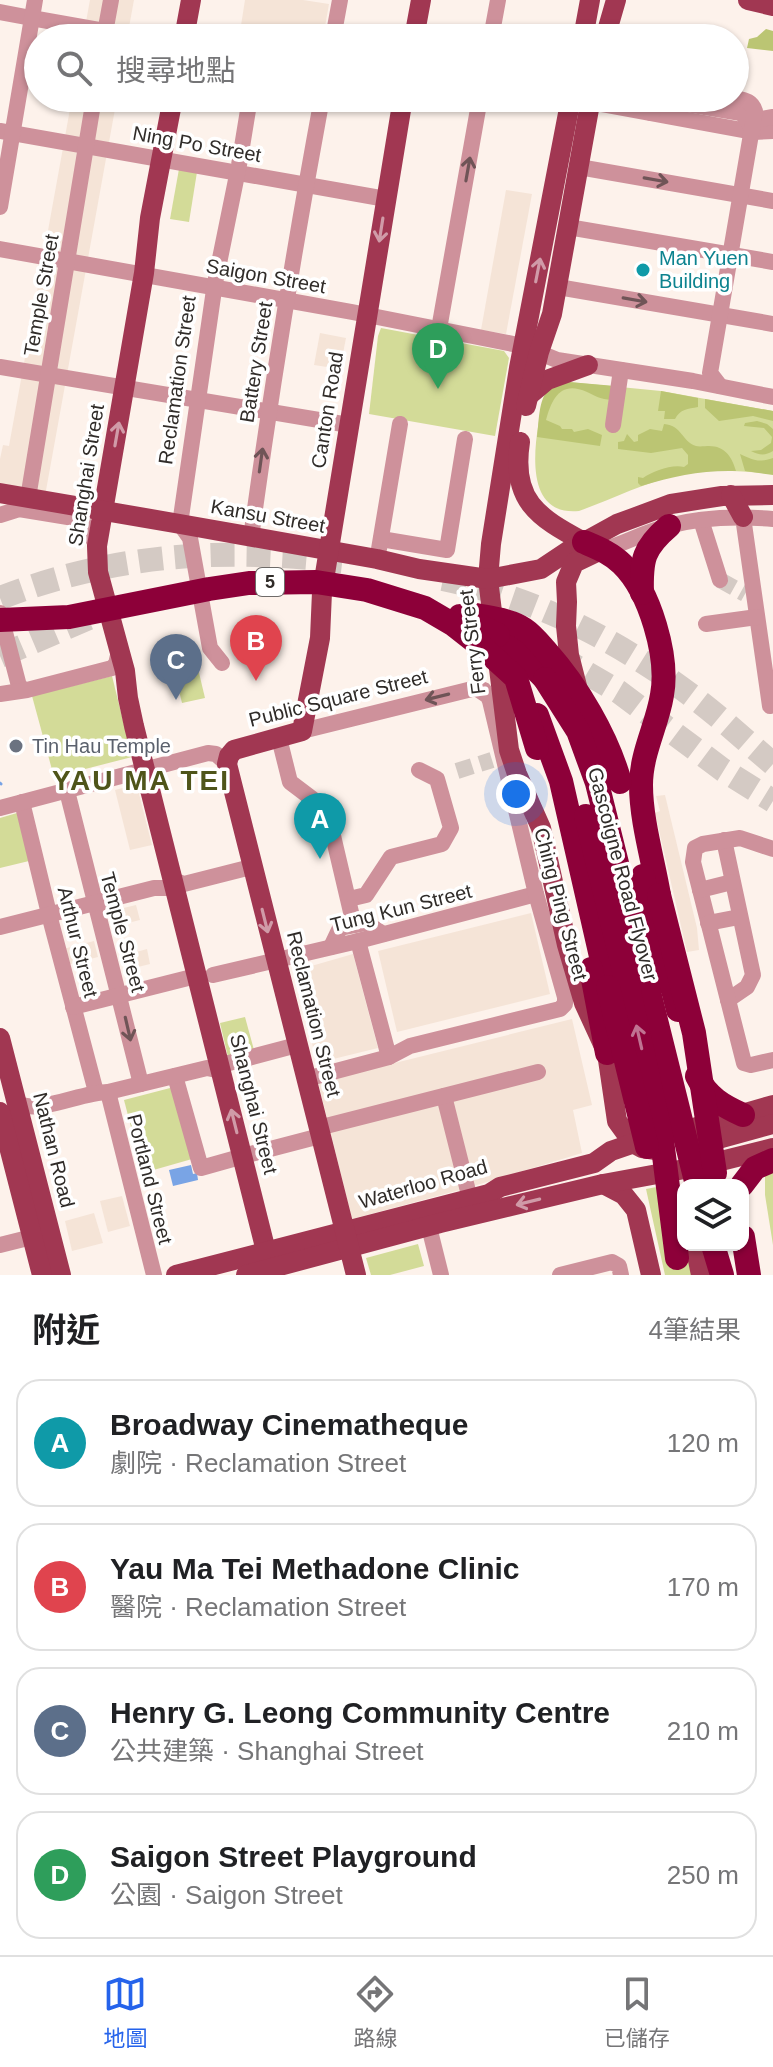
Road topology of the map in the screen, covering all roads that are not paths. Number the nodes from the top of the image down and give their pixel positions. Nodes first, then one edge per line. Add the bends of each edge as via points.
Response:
1 (35, 0) edge
2 (111, 0) edge
3 (191, 0) edge
4 (340, 0) edge
5 (421, 0) edge
6 (498, 0) edge
7 (590, 0) edge
8 (616, 0) edge
9 (748, 0) edge
10 (773, 6) edge
11 (0, 12) edge
12 (30, 24) edge
13 (61, 24) edge
14 (107, 24) edge
15 (187, 24) edge
16 (336, 24) edge
17 (417, 24) edge
18 (494, 24) edge
19 (586, 24) edge
20 (609, 24) edge
21 (24, 50) edge
22 (749, 104) edge
23 (92, 112) edge
24 (170, 112) edge
25 (248, 112) edge
26 (319, 112) edge
27 (401, 112) edge
28 (478, 112) edge
29 (581, 112) edge
30 (583, 112) edge
31 (646, 112) edge
32 (756, 116) junction
33 (773, 117) edge
34 (773, 131) edge
35 (6, 132) edge
36 (86, 145) junction
37 (161, 158) junction
38 (579, 167) junction
39 (237, 172) junction
40 (306, 185) junction
41 (741, 196) junction
42 (386, 199) junction
43 (773, 201) edge
44 (0, 207) edge
45 (568, 227) junction
46 (0, 249) edge
47 (730, 255) junction
48 (67, 261) junction
49 (773, 262) edge
50 (144, 273) junction
51 (214, 287) junction
52 (558, 287) junction
53 (286, 300) junction
54 (720, 314) junction
55 (368, 315) junction
56 (773, 324) edge
57 (439, 329) junction
58 (531, 349) junction
59 (588, 365) junction
60 (0, 367) edge
61 (621, 370) junction
62 (48, 375) junction
63 (715, 379) junction
64 (125, 388) junction
65 (528, 396) junction
66 (773, 397) edge
67 (197, 400) junction
68 (268, 412) junction
69 (400, 424) dead end
70 (349, 425) junction
71 (613, 425) dead end
72 (465, 439) dead end
73 (0, 493) edge
74 (731, 495) junction
75 (773, 495) edge
76 (28, 498) junction
77 (103, 510) junction
78 (0, 515) edge
79 (743, 517) junction
80 (773, 519) edge
81 (701, 520) junction
82 (180, 524) junction
83 (669, 526) junction
84 (251, 538) junction
85 (97, 546) junction
86 (594, 546) junction
87 (379, 549) junction
88 (329, 551) junction
89 (488, 579) junction
90 (720, 580) tunnel mouth
91 (642, 593) junction
92 (441, 607) junction
93 (0, 612) edge
94 (706, 624) dead end
95 (763, 627) edge
96 (12, 643) edge
97 (119, 651) junction
98 (222, 663) dead end
99 (507, 675) junction
100 (476, 688) junction
101 (23, 689) junction
102 (0, 694) edge
103 (767, 707) edge
104 (302, 731) junction
105 (501, 737) junction
106 (281, 746) dead end
107 (227, 764) junction
108 (146, 769) junction
109 (419, 770) dead end
110 (67, 791) junction
111 (22, 802) junction
112 (0, 808) edge
113 (724, 840) junction
114 (773, 849) edge
115 (251, 867) junction
116 (732, 882) junction
117 (174, 885) junction
118 (700, 890) junction
119 (536, 894) junction
120 (349, 899) junction
121 (95, 903) junction
122 (49, 914) junction
123 (739, 917) junction
124 (708, 923) junction
125 (0, 927) edge
126 (356, 933) junction
127 (276, 960) junction
128 (205, 976) junction
129 (600, 980) junction
130 (662, 982) junction
131 (119, 995) junction
132 (728, 1000) junction
133 (73, 1007) junction
134 (0, 1038) edge
135 (297, 1045) junction
136 (607, 1053) junction
137 (389, 1057) junction
138 (773, 1060) edge
139 (219, 1066) junction
140 (538, 1072) dead end
141 (675, 1074) junction
142 (175, 1076) junction
143 (306, 1079) junction
144 (141, 1084) junction
145 (102, 1092) junction
146 (613, 1093) junction
147 (444, 1096) junction
148 (773, 1105) edge
149 (8, 1107) edge
150 (743, 1115) junction
151 (617, 1121) junction
152 (773, 1124) edge
153 (319, 1132) junction
154 (680, 1140) junction
155 (633, 1143) junction
156 (771, 1151) edge
157 (245, 1155) junction
158 (594, 1163) junction
159 (688, 1179) edge
160 (689, 1179) edge
161 (689, 1179) edge
162 (691, 1179) edge
163 (716, 1179) edge
164 (747, 1179) edge
165 (677, 1181) edge
166 (603, 1184) junction
167 (470, 1199) junction
168 (429, 1227) junction
169 (32, 1237) junction
170 (347, 1240) junction
171 (0, 1245) edge
172 (715, 1251) edge
173 (723, 1251) edge
174 (745, 1251) edge
175 (688, 1256) edge
176 (270, 1265) edge
177 (618, 1269) edge
178 (42, 1275) edge
179 (61, 1275) edge
180 (154, 1275) edge
181 (176, 1275) edge
182 (246, 1275) edge
183 (356, 1275) edge
184 (441, 1275) edge
185 (560, 1275) edge
186 (651, 1275) edge
187 (701, 1275) edge
188 (725, 1275) edge
189 (749, 1275) edge

1 - 12 street
2 - 14 street
3 - 15 main road
4 - 16 street
5 - 17 main road
6 - 18 street
7 - 19 main road
8 - 20 main road
9 - 10 main road
11 - 13 street
21 - 35 street
22 - 32 street
23 - 36 street, Temple Street
24 - 37 main road, Shanghai Street
25 - 39 street, Reclamation Street
26 - 40 street, Battery Street
27 - 42 main road, Canton Road
57 -> 28 street
58 -> 29 main road, Ferry Street
30 - 38 main road, Ferry Street
31 - 32 street
32 - 33 street
32 - 34 street
32 - 41 street
35 - 36 street, Ning Po Street
35 - 44 street
36 - 37 street, Ning Po Street
36 - 48 street, Temple Street
37 - 39 street, Ning Po Street
37 - 50 main road, Shanghai Street
38 -> 41 street
38 - 45 main road, Ferry Street
39 - 40 street, Ning Po Street
39 - 51 street, Reclamation Street
40 - 42 street, Ning Po Street
40 - 53 street, Battery Street
41 - 43 street
41 - 47 street
42 -> 55 main road, Canton Road
45 - 47 street
45 - 52 main road, Ferry Street
46 - 48 street, Saigon Street
47 - 49 street
47 - 54 street
48 - 50 street, Saigon Street
48 - 62 street, Temple Street
50 - 51 street, Saigon Street
50 - 64 main road, Shanghai Street
51 - 53 street, Saigon Street
51 - 67 street, Reclamation Street
52 -> 54 street
52 - 58 main road, Ferry Street via 552,314
53 - 55 street, Saigon Street
53 - 68 street, Battery Street
54 - 56 street
54 - 63 street
55 - 57 street, Saigon Street
55 - 70 main road, Canton Road
57 - 58 street, Saigon Street
58 - 59 street, Saigon Street
58 - 65 main road, Ferry Street
58 - 89 main road, Ferry Street
59 - 61 street, Saigon Street
59 - 65 main road via 555,376
60 - 62 street
61 - 63 street, Saigon Street via 693,381
61 - 71 street
62 - 64 street
62 - 76 street, Temple Street
63 - 66 street, Saigon Street
64 - 67 street
77 -> 64 main road, Shanghai Street
65 - 86 main road, Ferry Street via 517,462 519,484 535,510
67 - 68 street
67 - 82 street, Reclamation Street
68 - 70 street
84 -> 68 street, Battery Street
69 - 87 street
70 - 88 main road, Canton Road
72 - 87 street via 447,550
73 - 76 main road, Kansu Street
74 - 75 main road
74 - 79 main road
74 - 86 main road via 671,504 617,524
76 - 77 main road, Kansu Street
77 - 82 main road, Kansu Street
77 - 85 main road, Shanghai Street
78 - 85 street via 19,509 74,518 85,525
79 - 80 street
79 - 81 street
79 - 95 street via 750,596
81 - 83 street
81 - 90 street
82 - 84 main road, Kansu Street
82 - 98 street, Reclamation Street via 190,538 210,648
83 - 86 street
83 - 91 highway via 646,550
84 - 88 main road, Kansu Street
85 - 97 main road, Shanghai Street via 98,572
86 - 89 main road, Kansu Street via 541,569
86 - 91 highway via 620,562
86 - 130 main road via 574,563 566,582 569,655
87 - 88 main road, Kansu Street
87 - 89 main road, Kansu Street via 419,569
88 - 104 main road, Canton Road via 320,638
89 - 99 main road, Ferry Street
91 - 163 highway, bridge via 664,665 662,698 641,785 659,895 694,1033
92 - 93 highway, Gascoigne Road Flyover / 5 via 368,583 283,574 208,581 67,609
92 - 130 highway, bridge via 523,628 568,676 620,782
92 - 160 highway, Gascoigne Road Flyover / 5, bridge via 514,647 545,679 578,731 597,783
93 - 96 street
94 - 95 street
95 - 103 street
96 - 99 highway, Gascoigne Road Flyover / 5, bridge via 49,619 249,583 316,582 367,590 425,608 469,636
96 - 101 street
97 - 101 street via 112,668
97 - 108 main road, Shanghai Street
99 - 105 main road, Ferry Street
99 - 129 highway, bridge via 537,748
175 -> 99 highway, Gascoigne Road Flyover / 5, bridge via 578,787 551,721
100 -> 104 street, Public Square Street
100 - 105 street, Ching Ping Street via 488,696
100 - 105 street via 498,699
101 - 102 street
104 - 107 main road, Public Square Street via 234,750
105 - 119 street, Ching Ping Street
105 - 136 main road, Ferry Street via 541,828 576,978
106 - 120 street via 290,782 327,810
107 - 108 street via 208,753
107 - 115 main road, Reclamation Street
108 - 110 street
108 - 117 main road, Shanghai Street
109 - 120 street via 437,779 451,828 442,844 391,857 366,895
110 - 111 street
110 - 121 street, Temple Street
111 - 112 street
111 - 122 street, Arthur Street
113 - 114 street via 740,838
113 - 116 street
113 - 118 street via 695,848
115 - 117 street
115 -> 127 main road, Reclamation Street
116 - 118 street
116 - 123 street
117 - 121 street
117 - 128 main road, Shanghai Street
118 - 124 street
119 - 126 street, Tung Kun Street via 383,934
119 - 137 street, Ching Ping Street via 565,1004 410,1046
120 - 126 street
121 - 122 street
121 - 131 street, Temple Street
122 - 125 street
122 - 133 street, Arthur Street
123 - 124 street
123 - 132 street via 753,975 747,987
124 - 132 street
126 - 127 street, Tung Kun Street via 331,947
126 - 137 street
127 - 128 street, Tung Kun Street
127 - 135 main road, Reclamation Street
128 - 131 street, Tung Kun Street
128 - 139 main road, Shanghai Street
129 - 136 highway
129 - 175 highway, bridge via 646,1145
130 - 141 main road
130 - 150 highway via 673,990 701,1084 715,1100
131 - 133 street, Tung Kun Street
131 -> 144 street, Temple Street
132 - 138 street via 744,1063
133 - 145 street, Arthur Street
134 - 149 main road, Nathan Road
135 - 139 street
135 - 143 main road, Reclamation Street
136 - 146 main road, Ferry Street
137 - 143 street
139 - 142 street
157 -> 139 main road, Shanghai Street
140 - 147 street
141 - 146 street via 655,1092 625,1097
141 - 154 main road
142 - 144 street
142 - 157 street via 201,1168
143 - 153 main road, Reclamation Street
144 - 145 street
145 - 149 street
145 - 180 street, Portland Street
146 - 151 main road, Ferry Street
147 - 153 street
147 - 167 street
148 - 150 main road
149 - 169 main road, Nathan Road
149 - 179 main road, Nathan Road
150 - 154 main road
151 - 155 main road
151 - 158 main road
152 - 154 main road
153 - 157 street
153 - 170 main road, Reclamation Street
154 - 155 main road, Waterloo Road
154 - 161 main road
155 - 158 main road, Waterloo Road
156 - 162 main road, Waterloo Road
156 - 164 highway
157 - 176 main road, Shanghai Street
158 - 159 main road via 656,1158
158 - 167 main road, Waterloo Road
165 - 166 main road, Waterloo Road
166 -> 168 main road, Waterloo Road
166 - 186 main road via 624,1195 636,1210
167 - 170 main road, Waterloo Road
168 - 170 main road, Waterloo Road
168 - 184 street
169 - 171 street
169 - 178 main road, Nathan Road
170 - 176 main road, Waterloo Road
170 - 183 main road, Reclamation Street
172 - 188 highway, bridge
173 - 188 highway
174 - 189 highway
175 - 187 main road
175 - 188 highway
176 - 181 main road, Waterloo Road
176 - 182 main road, Waterloo Road
177 - 185 street via 612,1262

